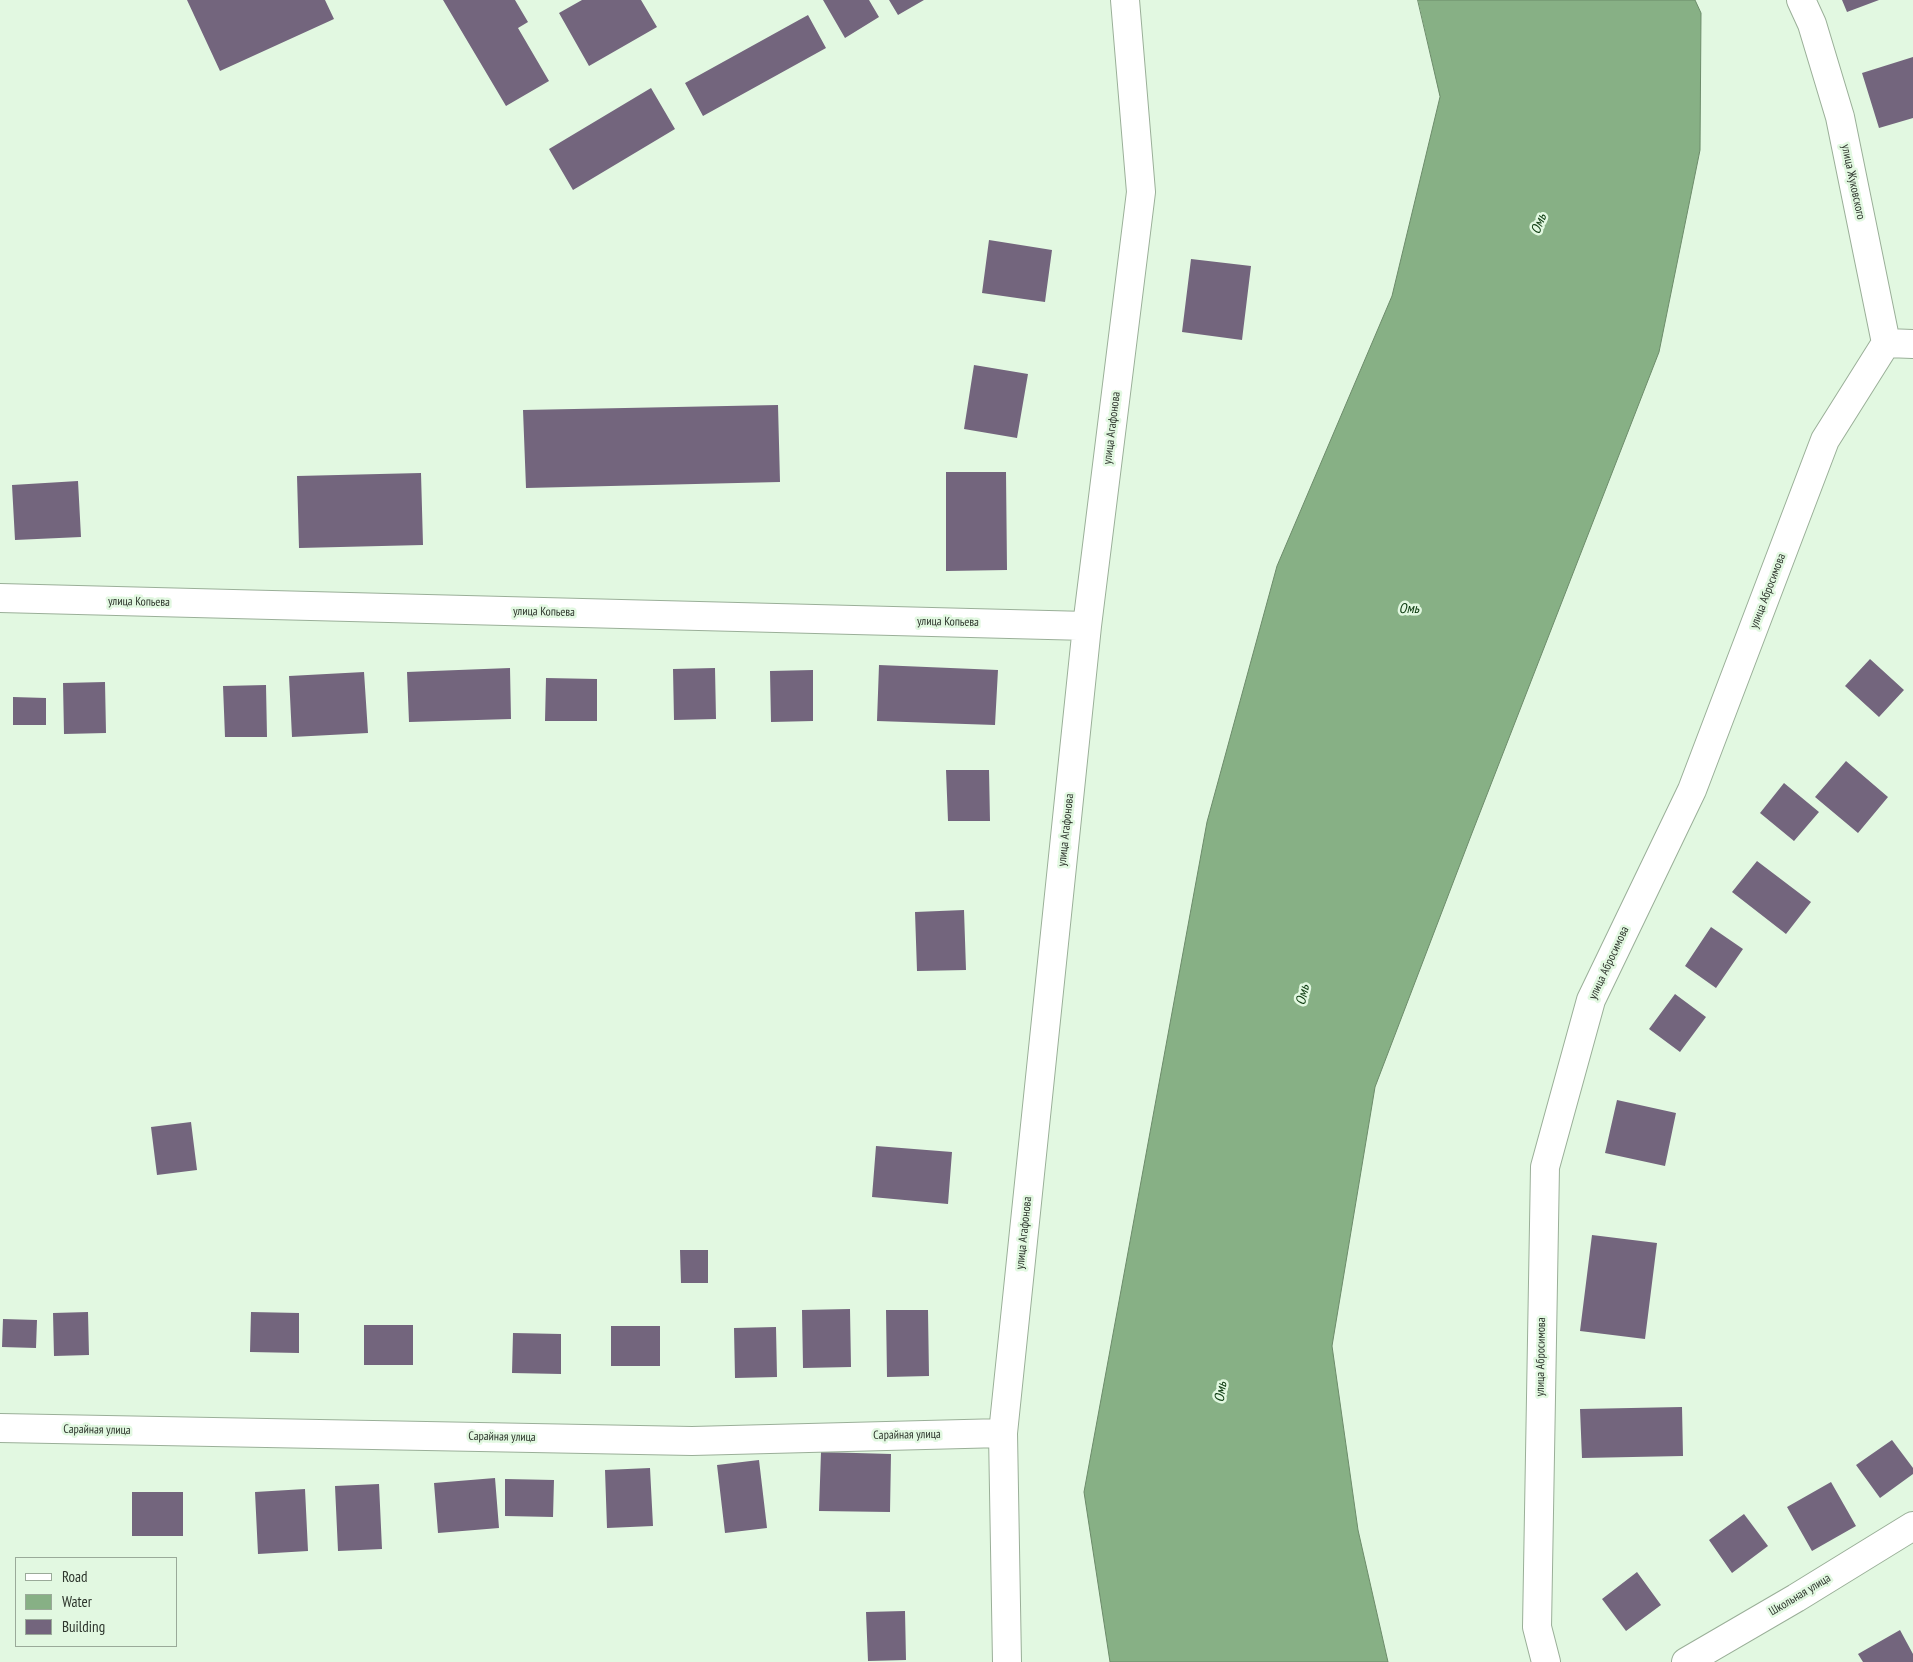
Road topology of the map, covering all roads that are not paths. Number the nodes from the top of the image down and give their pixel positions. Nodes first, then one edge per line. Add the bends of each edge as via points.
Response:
1 (1125, 0) edge
2 (1801, 0) edge
3 (1886, 343) junction
4 (1913, 344) edge
5 (0, 598) edge
6 (1087, 626) junction
7 (0, 1428) edge
8 (1003, 1433) junction
9 (1913, 1526) edge
10 (1007, 1662) edge
11 (1546, 1662) edge
12 (1686, 1662) edge

1 - 6 street, улица Агафонова via 1141,192
2 - 3 street, улица Жуковского via 1812,24 1840,117
3 - 4 street
3 - 11 street, улица Абросимова via 1825,440 1692,790 1591,1000 1545,1167 1536,1627
5 - 6 street, улица Копьева
6 - 8 street, улица Агафонова
7 - 8 street, Сарайная улица via 692,1441
8 - 10 street, улица Агафонова
9 - 12 street, Школьная улица

